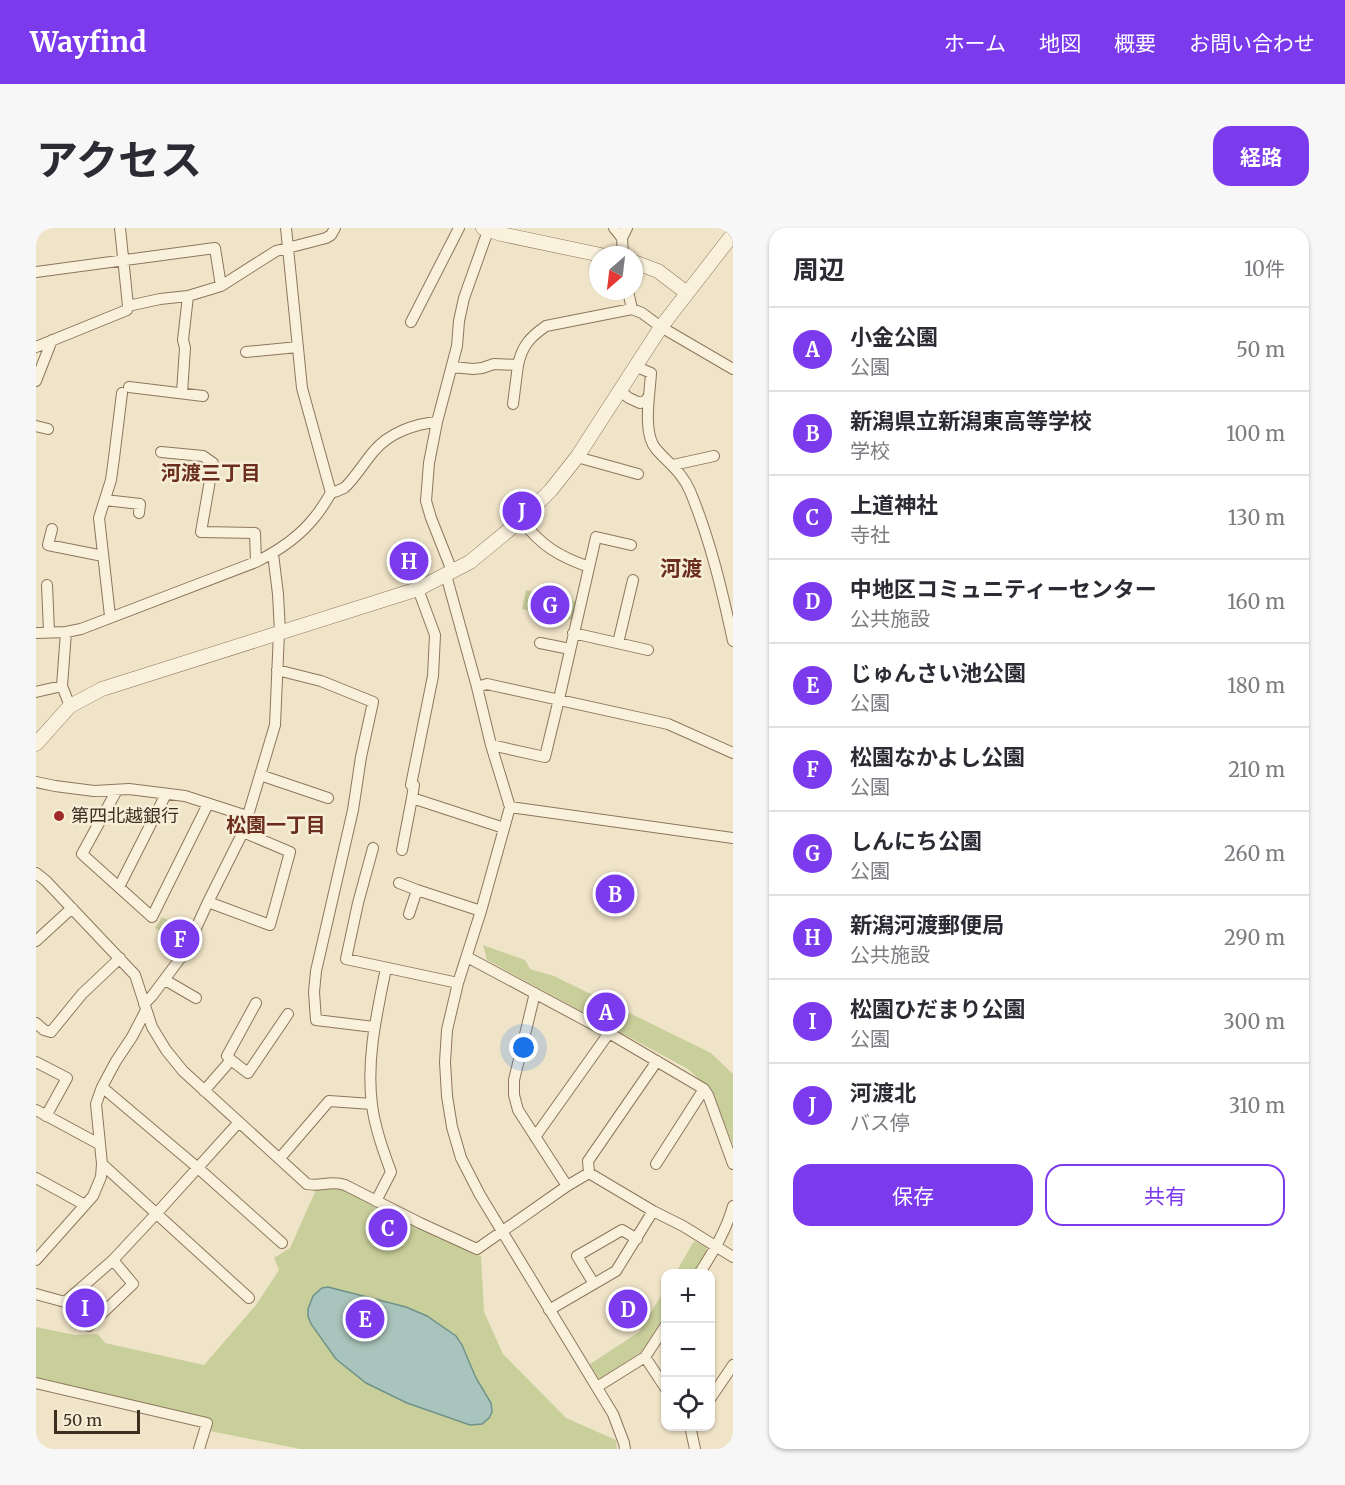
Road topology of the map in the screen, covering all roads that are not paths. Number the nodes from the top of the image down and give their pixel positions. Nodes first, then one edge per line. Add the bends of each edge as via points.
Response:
1 (120, 228) edge
2 (286, 228) edge
3 (335, 228) edge
4 (459, 228) edge
5 (614, 228) edge
6 (487, 229) edge
7 (625, 233) edge
8 (733, 234) edge
9 (288, 247) junction
10 (589, 252) edge
11 (124, 260) junction
12 (643, 265) edge
13 (36, 272) edge
14 (222, 286) junction
15 (687, 293) junction
16 (188, 296) junction
17 (630, 300) edge
18 (128, 306) junction
19 (632, 309) junction
20 (411, 322) dead end
21 (661, 327) junction
22 (52, 340) junction
23 (36, 347) edge
24 (298, 347) junction
25 (246, 352) dead end
26 (518, 365) junction
27 (635, 366) junction
28 (453, 367) junction
29 (733, 369) edge
30 (36, 381) edge
31 (620, 391) junction
32 (182, 393) junction
33 (203, 396) dead end
34 (649, 396) junction
35 (513, 404) dead end
36 (436, 422) junction
37 (36, 426) edge
38 (48, 429) dead end
39 (161, 452) dead end
40 (714, 456) dead end
41 (577, 457) junction
42 (673, 465) junction
43 (638, 474) dead end
44 (331, 493) junction
45 (105, 500) junction
46 (139, 513) dead end
47 (521, 520) junction
48 (52, 529) dead end
49 (631, 544) dead end
50 (273, 554) junction
51 (103, 556) junction
52 (256, 562) junction
53 (589, 567) junction
54 (449, 573) junction
55 (633, 580) dead end
56 (47, 585) dead end
57 (418, 589) junction
58 (110, 616) junction
59 (49, 632) junction
60 (66, 632) junction
61 (279, 632) junction
62 (36, 633) edge
63 (573, 633) junction
64 (733, 641) edge
65 (540, 642) dead end
66 (618, 643) junction
67 (570, 649) junction
68 (648, 650) dead end
69 (277, 670) junction
70 (62, 686) junction
71 (477, 687) junction
72 (36, 692) edge
73 (559, 699) junction
74 (69, 706) junction
75 (36, 744) edge
76 (491, 745) junction
77 (733, 753) edge
78 (260, 775) junction
79 (36, 782) edge
80 (117, 790) junction
81 (166, 794) junction
82 (328, 798) dead end
83 (412, 798) junction
84 (208, 804) junction
85 (510, 807) junction
86 (247, 816) junction
87 (504, 828) junction
88 (243, 832) junction
89 (733, 838) edge
90 (373, 848) dead end
91 (402, 850) dead end
92 (36, 873) edge
93 (399, 883) dead end
94 (119, 887) junction
95 (417, 890) junction
96 (208, 902) junction
97 (72, 908) junction
98 (481, 911) junction
99 (409, 914) dead end
100 (36, 941) edge
101 (467, 957) junction
102 (120, 958) junction
103 (386, 968) junction
104 (165, 980) junction
105 (458, 983) junction
106 (536, 993) junction
107 (196, 998) dead end
108 (256, 1003) dead end
109 (145, 1007) junction
110 (288, 1014) dead end
111 (36, 1023) edge
112 (374, 1027) junction
113 (609, 1033) junction
114 (231, 1060) junction
115 (657, 1061) junction
116 (36, 1062) edge
117 (102, 1087) junction
118 (704, 1089) junction
119 (204, 1091) junction
120 (372, 1104) junction
121 (41, 1113) edge
122 (239, 1122) junction
123 (535, 1137) junction
124 (99, 1144) junction
125 (280, 1158) junction
126 (102, 1164) junction
127 (656, 1164) dead end
128 (733, 1164) edge
129 (198, 1168) junction
130 (589, 1173) junction
131 (36, 1178) edge
132 (567, 1186) junction
133 (376, 1201) junction
134 (85, 1205) junction
135 (733, 1206) edge
136 (653, 1211) junction
137 (156, 1214) junction
138 (502, 1232) junction
139 (636, 1239) junction
140 (282, 1243) dead end
141 (717, 1246) junction
142 (733, 1257) edge
143 (36, 1260) edge
144 (112, 1260) junction
145 (702, 1269) edge
146 (594, 1284) junction
147 (36, 1294) edge
148 (249, 1298) dead end
149 (65, 1302) junction
150 (549, 1310) junction
151 (661, 1332) edge
152 (645, 1357) junction
153 (733, 1365) edge
154 (661, 1381) edge
155 (36, 1383) edge
156 (597, 1387) junction
157 (715, 1393) edge
158 (692, 1431) edge
159 (199, 1449) edge
160 (626, 1449) edge
161 (695, 1449) edge

1 - 11 street
2 - 9 street
3 - 9 street via 326,238
4 - 20 street
5 - 7 street
6 - 10 street
6 - 28 street via 464,298
8 - 15 street
9 - 14 street via 276,250
9 - 24 street
11 - 13 street
11 - 14 street via 215,248
11 - 18 street
12 - 15 street via 658,271
14 - 16 street
15 - 21 street
16 - 18 street
16 - 32 street
17 - 19 street
18 - 22 street
19 - 21 street
19 - 26 street via 546,326 520,352
21 - 27 street
21 - 29 street
22 - 23 street
22 - 30 street
24 - 25 street
24 - 44 street via 302,388
26 - 28 street
26 - 35 street
27 - 31 street
27 - 34 street via 651,373
28 - 36 street
31 - 34 street via 640,403
31 - 41 street
32 - 33 street
32 - 45 street via 125,390
34 - 42 street via 650,436 654,447
36 - 44 street via 401,430 389,438 345,487
36 - 54 street via 426,501
37 - 38 street
39 - 52 street via 204,456 213,463 201,532 255,533
40 - 42 street
41 - 43 street
41 - 47 street
42 - 64 street via 690,490 709,545
44 - 50 street via 302,531
45 - 46 street via 140,504
45 - 51 street via 99,518
47 - 53 street via 554,551
47 - 54 street via 470,562
48 - 51 street via 48,545
49 - 53 street via 596,537
50 - 52 street
50 - 61 street
51 - 58 street
52 - 58 street
53 - 63 street
54 - 57 street
54 - 71 street
55 - 66 street
56 - 59 street
57 - 61 street
57 - 83 street via 435,635 434,676 411,785
58 - 60 street
59 - 60 street
59 - 62 street
60 - 70 street
61 - 69 street
61 - 74 street via 102,689
63 - 66 street
63 - 67 street
65 - 67 street
66 - 68 street
67 - 73 street
69 - 78 street via 275,725
69 - 112 street via 321,681 373,702 314,992 316,1020
70 - 72 street
70 - 74 street
71 - 73 street via 487,684
71 - 76 street
73 - 76 street via 545,757
73 - 77 street via 668,724
74 - 75 street
76 - 85 street
78 - 82 street
78 - 86 street
79 - 80 street via 94,791
80 - 81 street
80 - 94 street via 82,854
81 - 84 street
81 - 94 street
83 - 87 street
83 - 91 street
84 - 86 street
84 - 94 street via 152,917
85 - 87 street
85 - 89 street
86 - 88 street
87 - 98 street
88 - 96 street
88 - 96 street via 290,852 270,925
90 - 103 street via 345,959
92 - 97 street
93 - 95 street
95 - 98 street
95 - 99 street
96 - 104 street via 185,952
97 - 100 street
97 - 102 street
98 - 101 street
101 - 105 street
101 - 106 street
102 - 109 street via 135,975
102 - 111 street via 82,994 51,1032
103 - 105 street
103 - 112 street
104 - 107 street
104 - 109 street
105 - 138 street via 447,1030 445,1062 452,1126 461,1158
106 - 113 street
106 - 123 street via 514,1080 518,1110
108 - 114 street via 226,1056
109 - 117 street
109 - 119 street via 166,1050
110 - 114 street via 248,1073
112 - 120 street
113 - 115 street
113 - 123 street
114 - 119 street
115 - 118 street
115 - 130 street via 588,1161
116 - 121 street via 67,1078
117 - 124 street via 96,1104
117 - 129 street
118 - 127 street
118 - 128 street
119 - 122 street
120 - 125 street via 329,1101
120 - 133 street via 391,1172
121 - 124 street
122 - 125 street
122 - 129 street
123 - 132 street
124 - 126 street
125 - 133 street via 307,1184 340,1183
126 - 134 street via 97,1187
126 - 137 street
129 - 137 street
129 - 140 street
130 - 132 street
130 - 136 street
131 - 134 street
132 - 138 street
133 - 138 street via 477,1249
134 - 143 street
135 - 141 street
136 - 139 street
136 - 141 street
137 - 144 street
137 - 148 street
138 - 150 street
139 - 146 street via 616,1271
139 - 146 street via 622,1230 577,1256
141 - 142 street
141 - 145 street
144 - 149 street
144 - 149 street via 133,1284 89,1326
146 - 150 street
147 - 149 street
150 - 156 street
151 - 152 street
152 - 154 street
152 - 156 street
153 - 157 street
155 - 159 street via 207,1423
156 - 160 street via 613,1414
158 - 161 street

